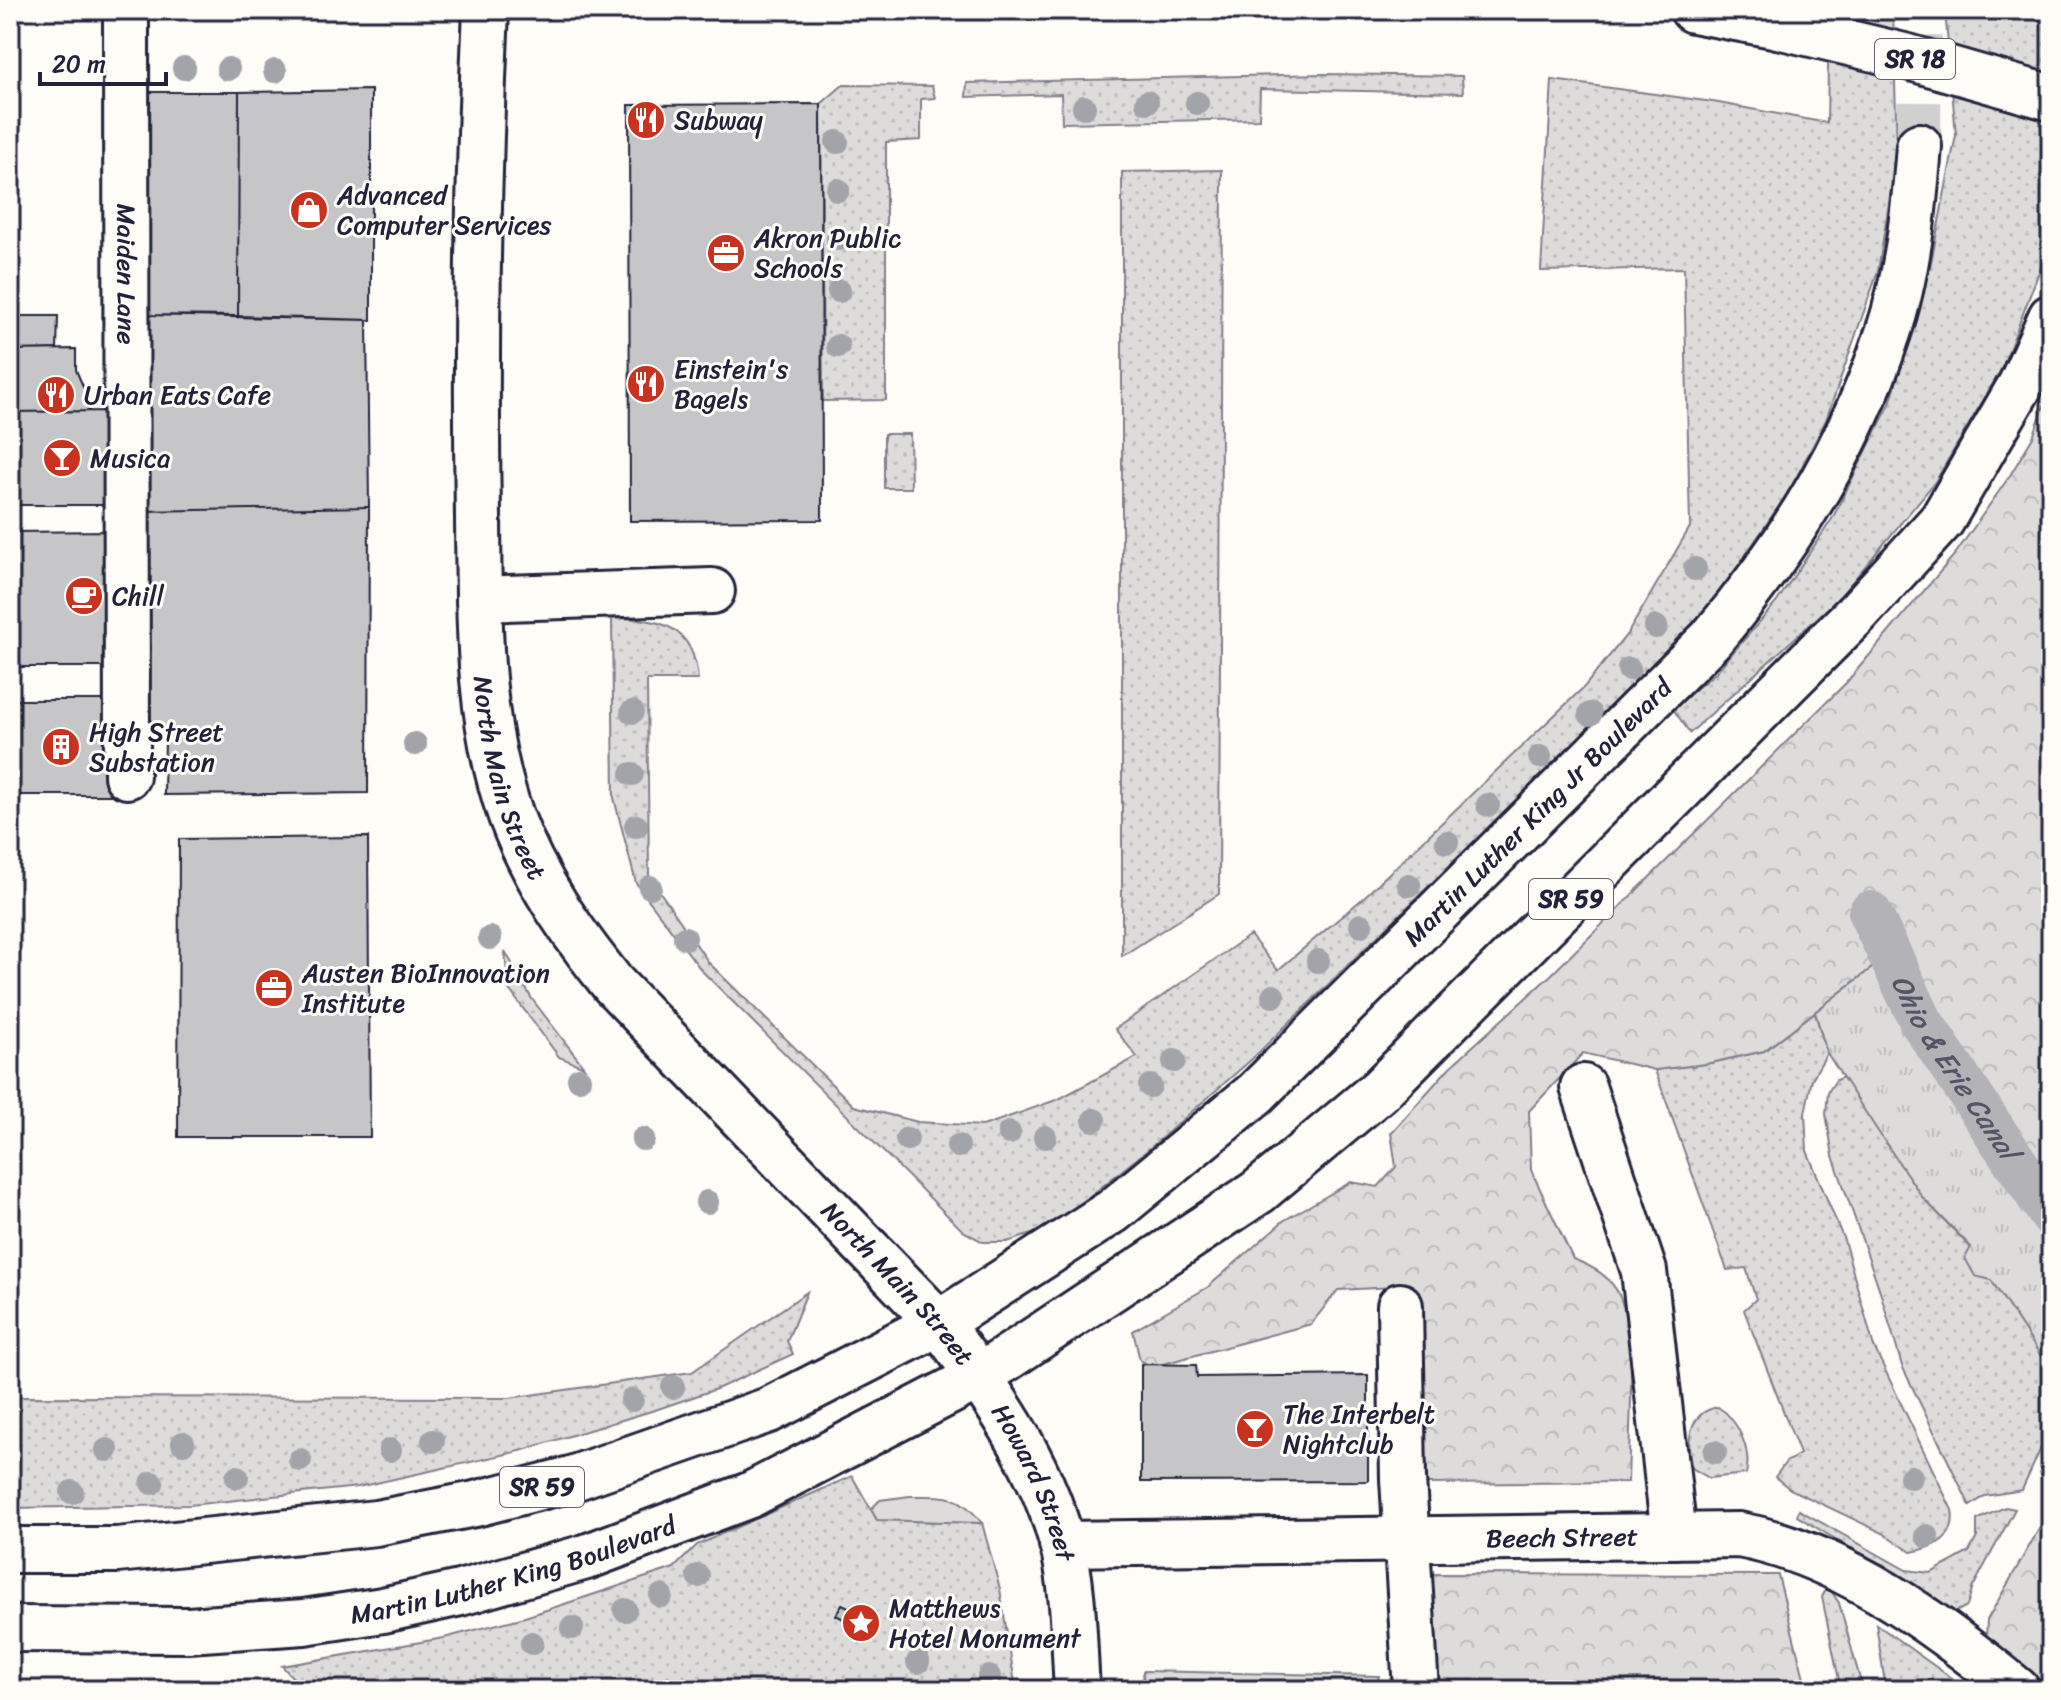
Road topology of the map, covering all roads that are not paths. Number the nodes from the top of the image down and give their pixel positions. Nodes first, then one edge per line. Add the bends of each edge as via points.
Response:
1 (126, 10) edge
2 (486, 10) edge
3 (1693, 10) edge
4 (2051, 98) edge
5 (1919, 146) tunnel mouth
6 (2051, 317) edge
7 (712, 591) dead end
8 (479, 599) junction
9 (127, 776) dead end
10 (1583, 1087) dead end
11 (1400, 1306) dead end
12 (939, 1323) junction
13 (980, 1376) junction
14 (1674, 1536) junction
15 (1409, 1539) junction
16 (1062, 1544) junction
17 (10, 1550) edge
18 (10, 1629) edge
19 (1077, 1690) edge
20 (1416, 1690) edge
21 (2017, 1690) edge

1 - 9 main road, Maiden Lane
2 - 8 main road, North Main Street
3 - 4 main road, SR 18, bridge via 1908,57
5 - 12 main road, Martin Luther King Jr Boulevard / SR 59 via 1912,225 1889,332 1848,435 1813,501 1757,585 1711,639 1256,1093 1113,1211
6 - 13 main road, SR 59 via 2021,384 1942,520 1857,613 1379,1091 1258,1192
7 - 8 main road
8 - 12 main road, North Main Street via 488,720 498,765 510,813 549,895 614,985
10 - 14 main road via 1644,1271
11 - 15 main road
12 - 13 main road, North Main Street
12 - 17 main road, SR 59 via 769,1410 585,1475 475,1504 376,1523 117,1550
13 - 16 main road, Howard Street via 1033,1460
13 - 18 main road, Martin Luther King Boulevard / SR 59 via 750,1495 586,1557 460,1593 304,1622 188,1630
14 - 15 main road, Beech Street
14 - 21 main road, Beech Street via 1739,1535 1775,1541 1855,1578 1962,1645
15 - 16 main road, Beech Street
15 - 20 main road
16 - 19 main road, Howard Street

